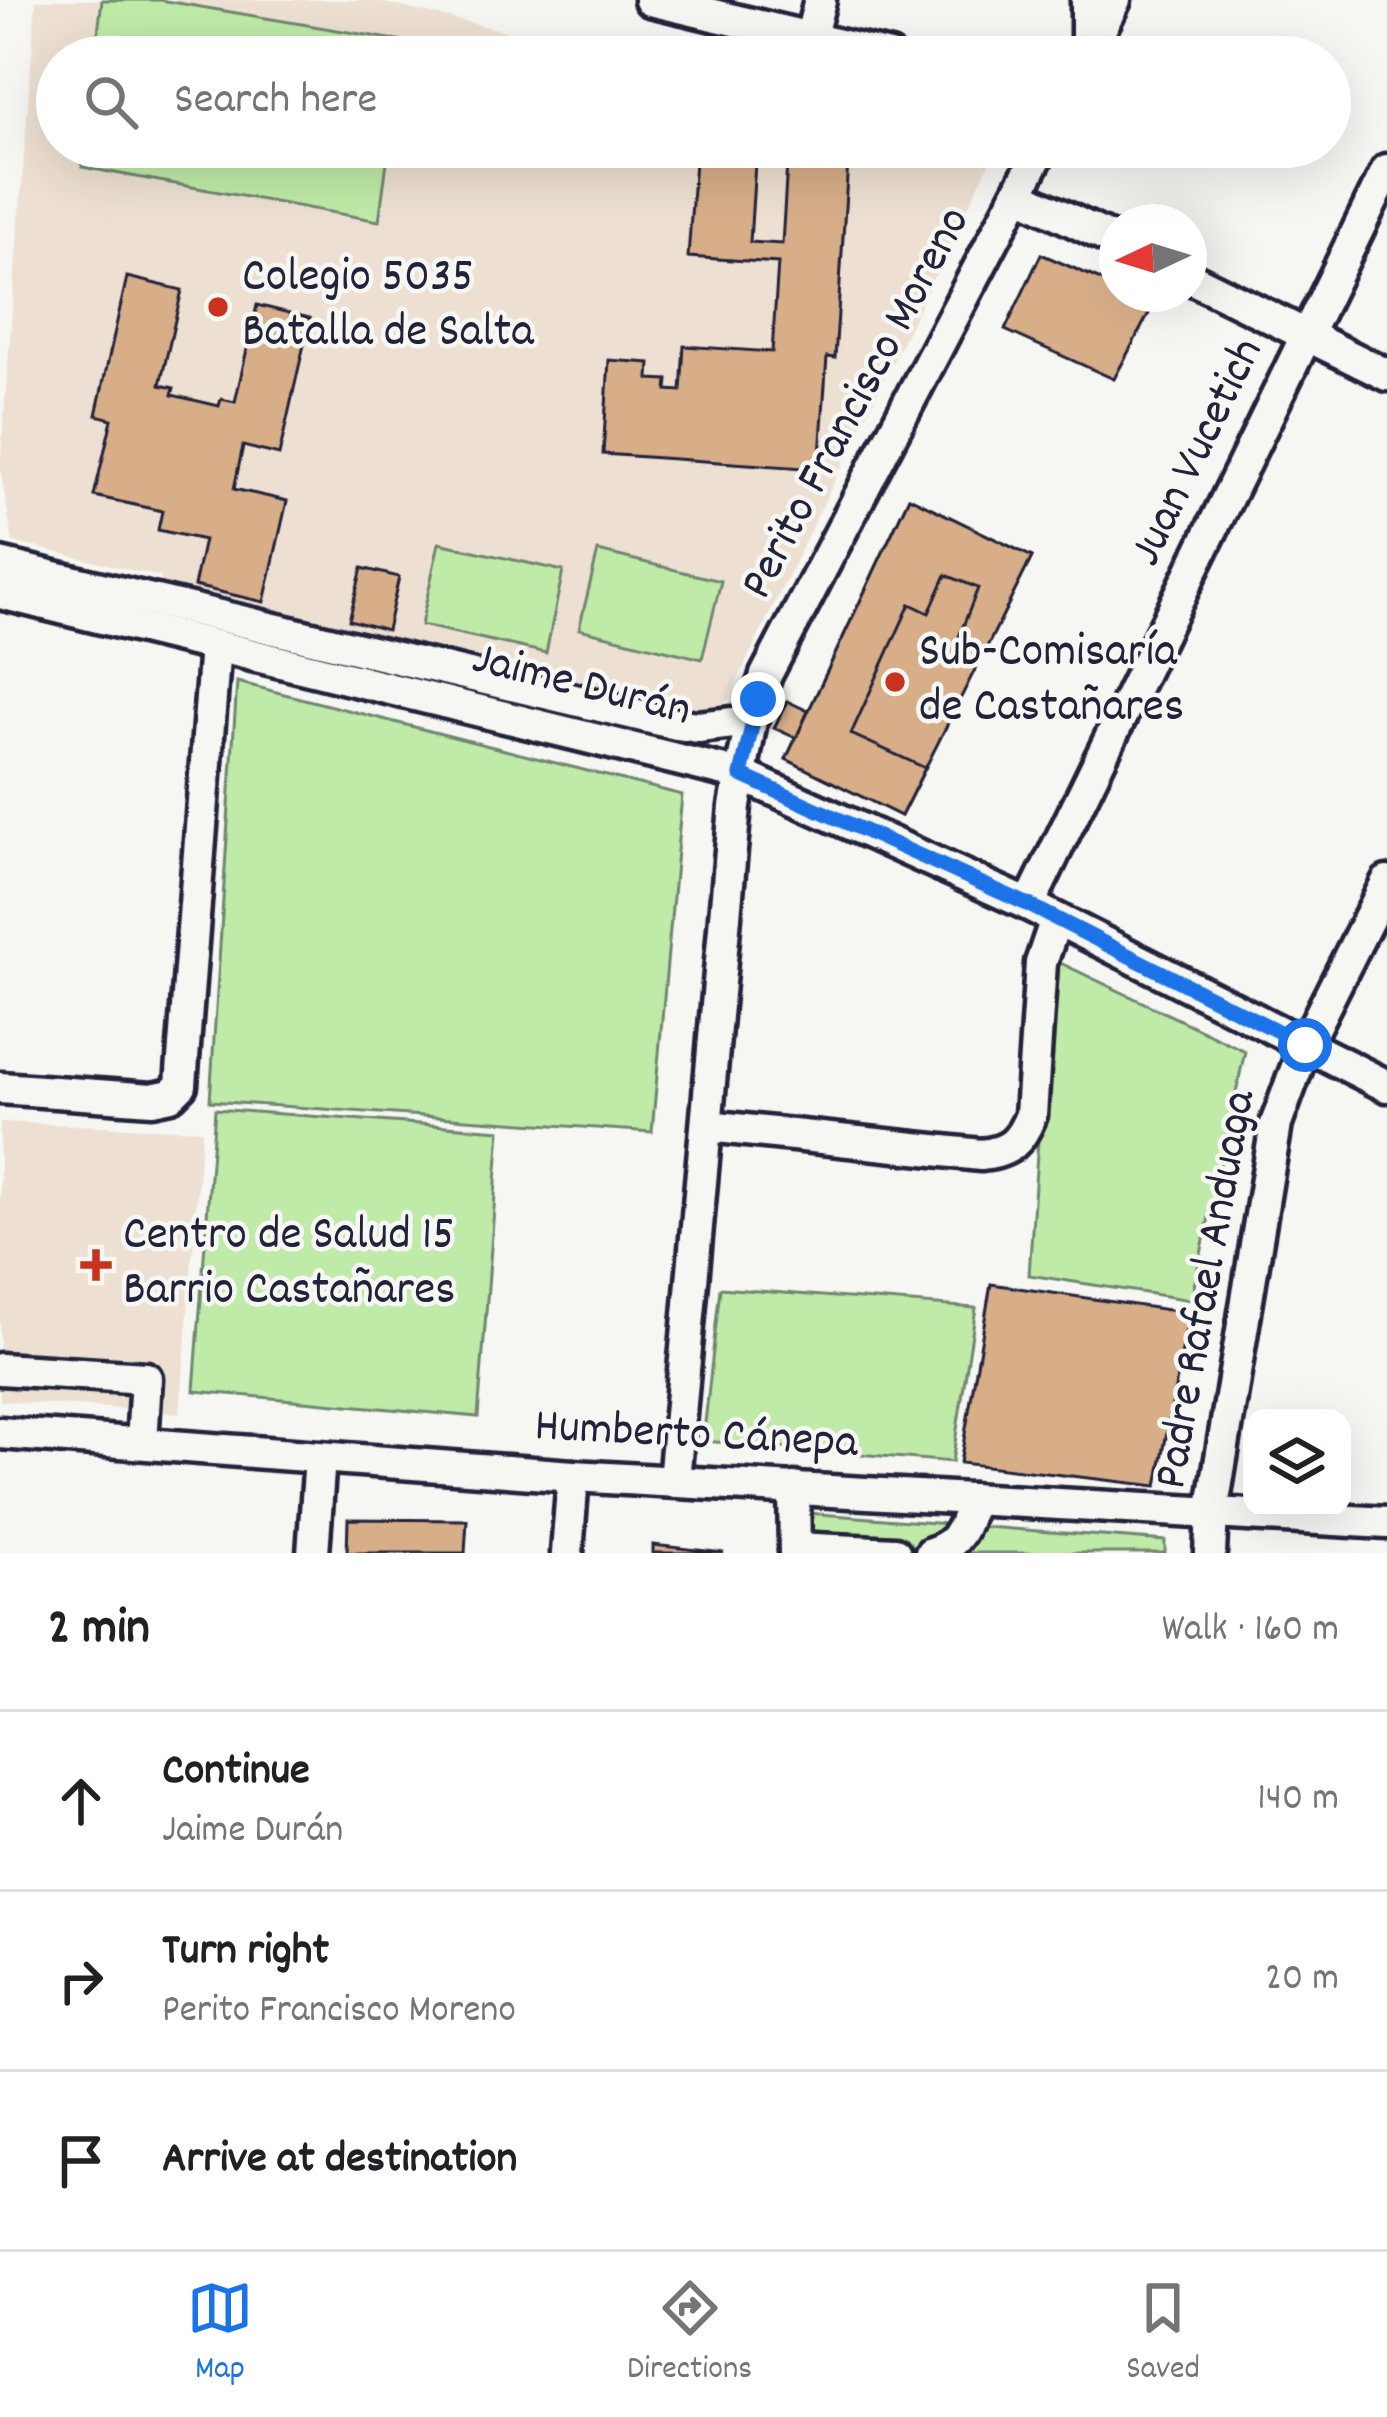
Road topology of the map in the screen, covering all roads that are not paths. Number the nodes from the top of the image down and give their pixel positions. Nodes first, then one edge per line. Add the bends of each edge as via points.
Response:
1 (650, 0) edge
2 (820, 0) edge
3 (1088, 0) edge
4 (1115, 0) edge
5 (811, 36) joint
6 (1087, 36) edge
7 (1097, 36) edge
8 (1032, 168) edge
9 (1387, 170) edge
10 (1019, 195) junction
11 (1099, 233) edge
12 (1207, 286) edge
13 (1307, 334) junction
14 (1387, 374) edge
15 (0, 564) edge
16 (0, 593) edge
17 (215, 646) junction
18 (751, 721) junction
19 (741, 775) junction
20 (1387, 882) edge
21 (1042, 912) junction
22 (1305, 1045) junction
23 (1387, 1086) edge
24 (0, 1088) edge
25 (708, 1126) junction
26 (0, 1369) edge
27 (0, 1433) edge
28 (142, 1443) junction
29 (320, 1458) junction
30 (573, 1476) junction
31 (674, 1481) junction
32 (794, 1488) junction
33 (972, 1499) junction
34 (1212, 1514) junction
35 (1387, 1523) edge
36 (795, 1550) edge
37 (313, 1553) edge
38 (567, 1553) edge
39 (895, 1553) edge
40 (931, 1553) edge
41 (1210, 1553) edge

1 - 5 street
2 - 5 street
3 - 6 street
4 - 7 street
8 - 10 street, Perito Francisco Moreno
9 - 13 street, Juan Vucetich
10 - 11 street
10 - 18 street, Perito Francisco Moreno via 766,675
12 - 13 street
13 - 14 street
13 - 21 street, Juan Vucetich
15 - 18 street, Jaime Durán via 676,724
16 - 17 street, Jaime Durán
17 - 19 street, Jaime Durán
17 - 24 street via 181,1085 152,1099
18 - 19 street, Perito Francisco Moreno
19 - 21 street, Jaime Durán
19 - 25 street, Perito Francisco Moreno
20 - 22 street, Padre Rafael Anduaga
21 - 22 street, Jaime Durán
21 - 25 street, Juan Vucetich via 1031,1115 1012,1147 981,1155
22 - 23 street, Jaime Durán
22 - 34 street, Padre Rafael Anduaga via 1276,1124
25 - 31 street, Perito Francisco Moreno
26 - 28 street via 146,1378
27 - 28 street, Humberto Cánepa
28 - 29 street, Humberto Cánepa
29 - 30 street, Humberto Cánepa
29 - 37 street
30 - 31 street, Humberto Cánepa
30 - 38 street
31 - 32 street, Humberto Cánepa
32 - 33 street, Humberto Cánepa
32 - 36 street
33 - 34 street, Humberto Cánepa
33 - 40 street via 965,1529
34 - 35 street, Humberto Cánepa
34 - 41 street, Padre Rafael Anduaga
36 - 39 street

